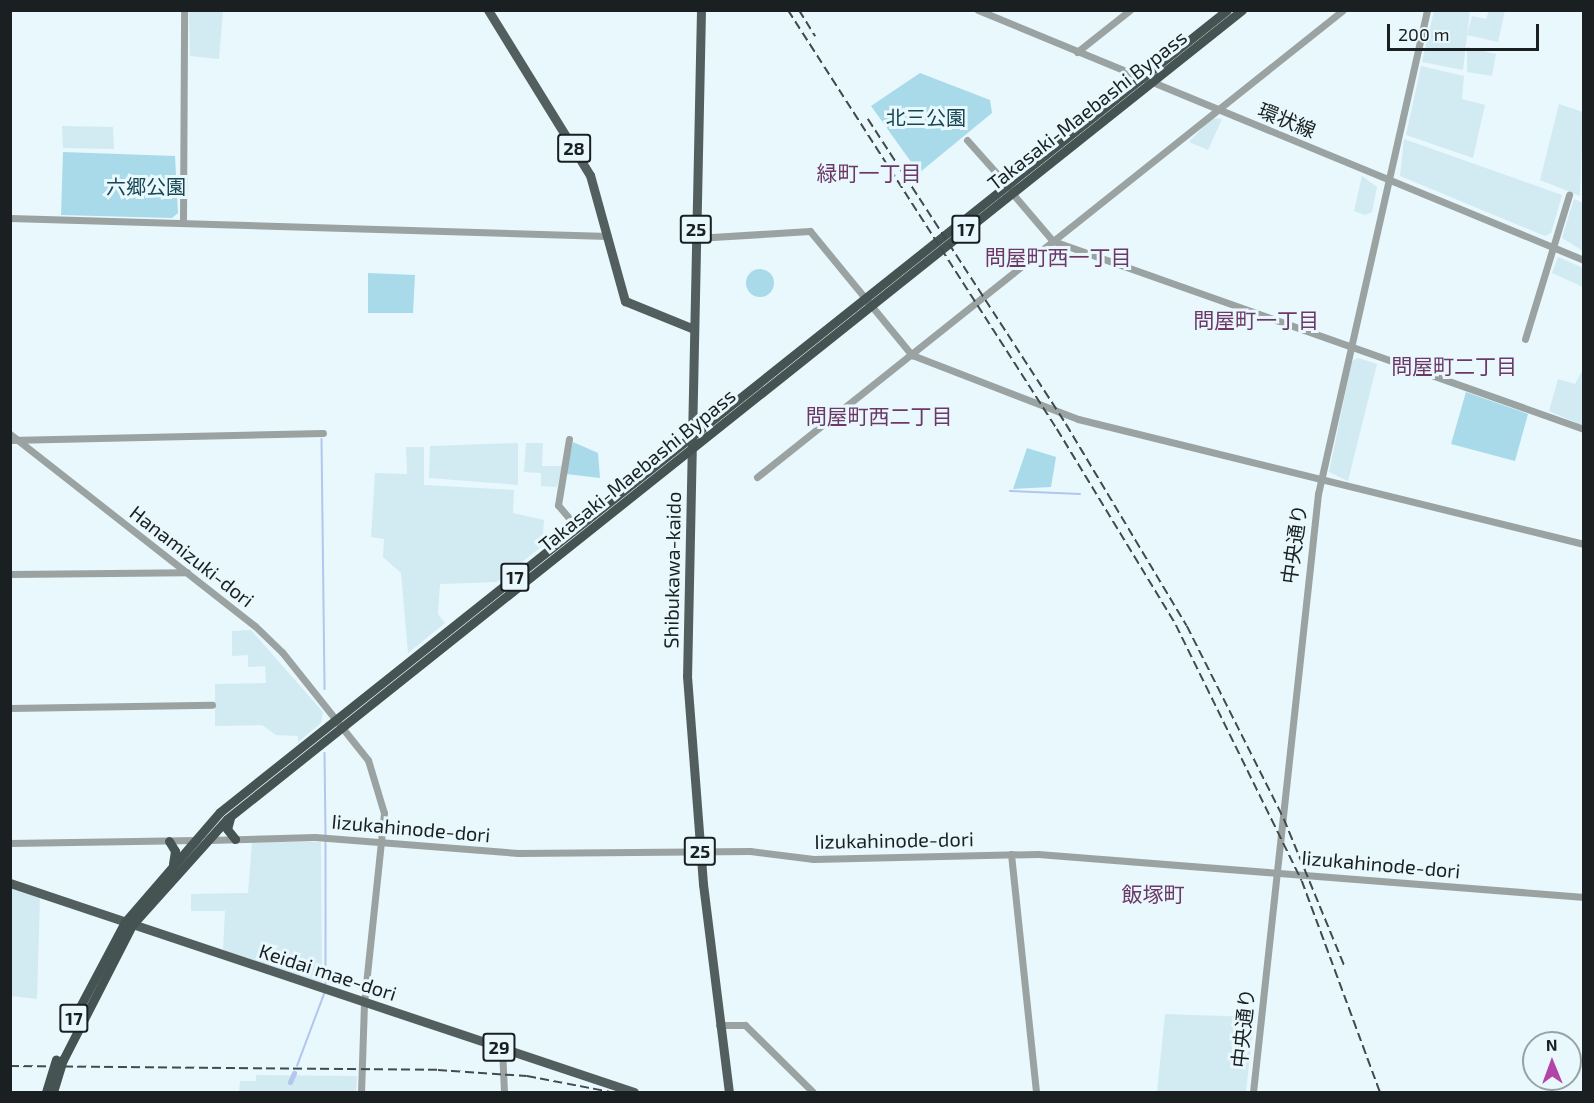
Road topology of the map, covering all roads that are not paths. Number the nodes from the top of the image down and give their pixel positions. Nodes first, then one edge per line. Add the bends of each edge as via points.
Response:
1 (184, 10) edge
2 (488, 10) edge
3 (701, 10) edge
4 (978, 10) edge
5 (1003, 10) edge
6 (1130, 10) edge
7 (1227, 10) edge
8 (1242, 10) edge
9 (1343, 10) edge
10 (1426, 10) edge
11 (1001, 20) junction
12 (1077, 52) junction
13 (1142, 78) junction
14 (1153, 82) junction
15 (1216, 110) junction
16 (967, 140) dead end
17 (1387, 178) junction
18 (1010, 190) junction
19 (1569, 195) dead end
20 (10, 218) edge
21 (183, 223) junction
22 (608, 236) junction
23 (696, 238) junction
24 (1053, 241) junction
25 (1553, 248) junction
26 (1584, 260) edge
27 (869, 302) junction
28 (694, 329) junction
29 (1525, 339) dead end
30 (1348, 347) junction
31 (912, 355) junction
32 (1584, 429) edge
33 (323, 433) dead end
34 (10, 434) edge
35 (693, 436) junction
36 (14, 440) edge
37 (568, 440) dead end
38 (693, 448) junction
39 (757, 477) dead end
40 (1320, 482) junction
41 (577, 528) junction
42 (1584, 544) edge
43 (187, 572) junction
44 (10, 574) edge
45 (212, 705) dead end
46 (10, 708) edge
47 (340, 723) junction
48 (231, 816) junction
49 (235, 839) junction
50 (200, 840) junction
51 (169, 841) junction
52 (382, 842) junction
53 (10, 843) edge
54 (700, 852) junction
55 (1011, 854) junction
56 (172, 866) junction
57 (1275, 873) junction
58 (10, 884) edge
59 (1584, 897) edge
60 (128, 923) junction
61 (364, 1003) junction
62 (719, 1025) junction
63 (502, 1048) junction
64 (60, 1060) junction
65 (46, 1092) edge
66 (53, 1092) edge
67 (361, 1092) edge
68 (504, 1092) edge
69 (634, 1092) edge
70 (729, 1092) edge
71 (813, 1092) edge
72 (1036, 1092) edge
73 (1253, 1092) edge

1 - 21 street
2 - 22 main road, 28 via 590,175
3 - 23 main road, Shibukawa-kaido / 25
4 - 11 street, 環状線
5 - 11 street
6 - 12 street
7 - 13 highway, Takasaki-Maebashi Bypass / 17
8 - 14 highway, Takasaki-Maebashi Bypass / 17
9 - 15 street
10 - 17 street, 中央通り
11 - 12 street, 環状線
12 - 13 street, 環状線
13 - 14 street, 環状線
13 - 18 highway, Takasaki-Maebashi Bypass / 17
14 - 15 street, 環状線
14 - 18 highway, Takasaki-Maebashi Bypass / 17
15 - 17 street, 環状線
15 - 24 street
16 - 18 street
17 - 25 street, 環状線
17 - 30 street, 中央通り
18 - 24 street
18 - 27 highway, Takasaki-Maebashi Bypass / 17
19 - 25 street
20 - 21 street
21 - 22 street
22 - 28 main road, 28 via 625,301
23 - 27 street via 810,231
23 - 28 main road, Shibukawa-kaido / 25
24 - 30 street
24 - 31 street
25 - 26 street, 環状線
25 - 29 street
27 - 31 street
27 - 35 highway, Takasaki-Maebashi Bypass / 17
27 - 38 highway, Takasaki-Maebashi Bypass / 17
28 - 35 main road, Shibukawa-kaido / 25
30 - 32 street
30 - 40 street, 中央通り
31 - 39 street
31 - 40 street via 1125,434
33 - 36 street
34 - 36 street, Hanamizuki-dori
35 - 38 main road, Shibukawa-kaido / 25
35 - 41 highway, Takasaki-Maebashi Bypass / 17
36 - 43 street, Hanamizuki-dori
37 - 41 street via 558,505
38 - 47 highway, Takasaki-Maebashi Bypass / 17
38 - 54 main road, Shibukawa-kaido / 25 via 687,676
40 - 42 street
40 - 57 street, 中央通り
41 - 47 highway, Takasaki-Maebashi Bypass / 17
43 - 44 street
43 - 47 street, Hanamizuki-dori via 282,652
45 - 46 street
47 - 48 highway, Takasaki-Maebashi Bypass / 17
47 - 50 highway, Takasaki-Maebashi Bypass / 17 via 240,795
47 - 52 street, Hanamizuki-dori via 379,785
48 - 49 highway via 226,829
48 - 50 highway, Takasaki-Maebashi Bypass / 17
49 - 50 street, Iizukahinode-dori
49 - 52 street, Iizukahinode-dori
50 - 51 street, Iizukahinode-dori
50 - 56 highway, Takasaki-Maebashi Bypass / 17
50 - 60 highway, Takasaki-Maebashi Bypass / 17
51 - 53 street, Iizukahinode-dori
51 - 56 highway via 175,851
52 - 54 street, Iizukahinode-dori via 518,853
52 - 61 street, Hanamizuki-dori
54 - 55 street, Iizukahinode-dori via 813,859
54 - 62 main road, Shibukawa-kaido / 25
55 - 57 street, Iizukahinode-dori
55 - 72 street
56 - 60 highway, Takasaki-Maebashi Bypass / 17
57 - 59 street, Iizukahinode-dori
57 - 73 street, 中央通り
58 - 60 main road, Keidai mae-dori / 29
60 - 61 main road, Keidai mae-dori / 29
60 - 64 highway, Takasaki-Maebashi Bypass / 17
61 - 63 main road, Keidai mae-dori / 29
61 - 67 street, Hanamizuki-dori
62 - 70 main road, Shibukawa-kaido / 25
62 - 71 street via 745,1024
63 - 68 street
63 - 69 main road, Keidai mae-dori / 29
64 - 65 highway, Takasaki-Maebashi Bypass / 17, bridge
64 - 66 highway, Takasaki-Maebashi Bypass / 17, bridge

